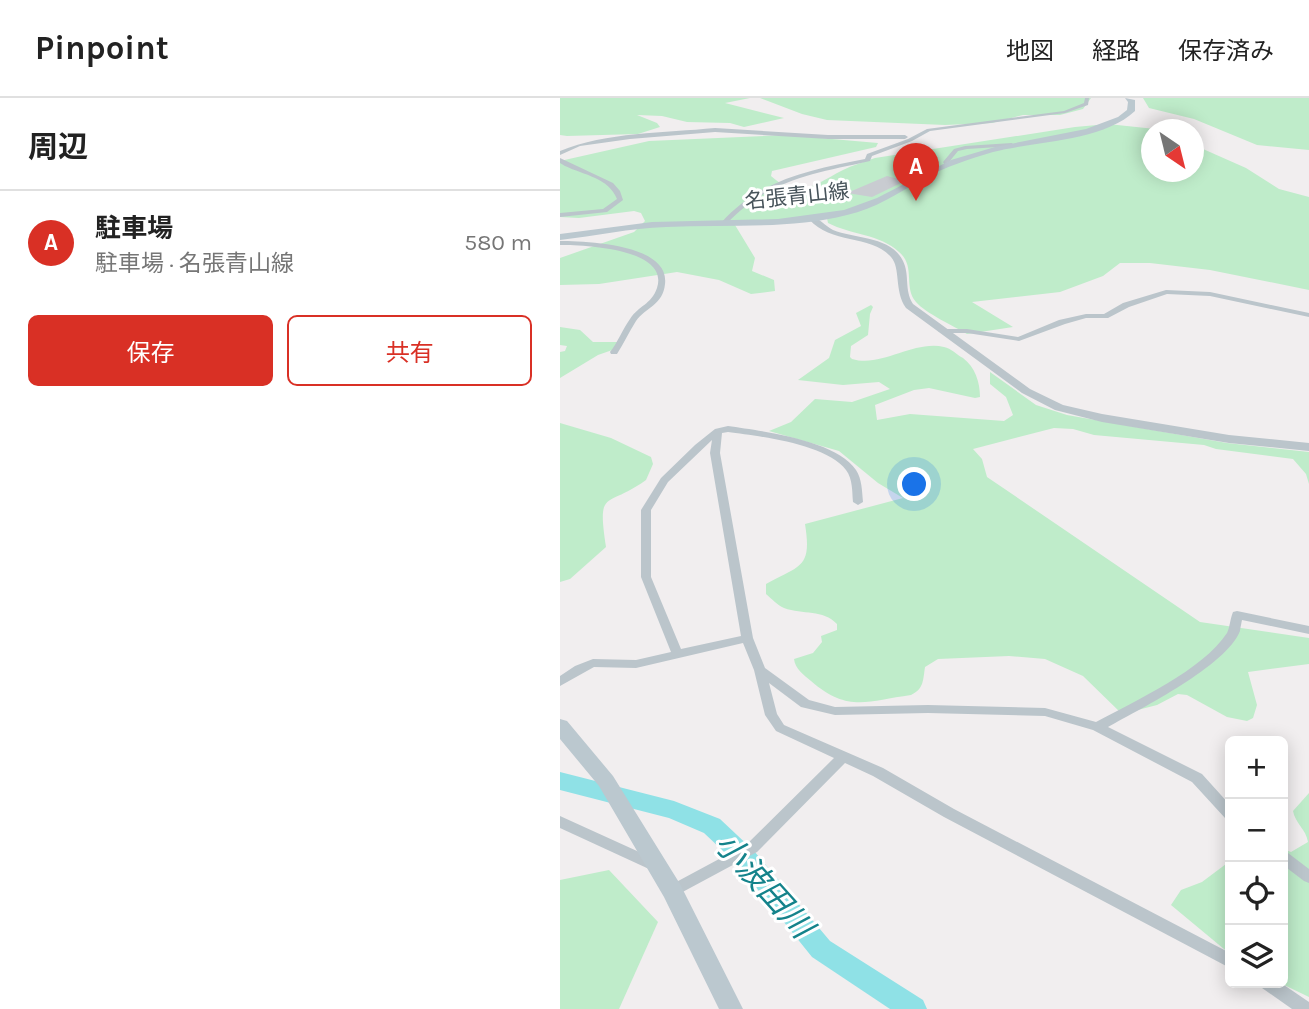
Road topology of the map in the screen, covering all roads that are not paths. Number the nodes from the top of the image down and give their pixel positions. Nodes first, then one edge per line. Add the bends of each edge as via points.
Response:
1 (1087, 98) edge
2 (1129, 98) edge
3 (914, 137) junction
4 (560, 153) edge
5 (560, 160) edge
6 (560, 215) edge
7 (813, 219) junction
8 (724, 223) junction
9 (560, 237) edge
10 (560, 243) edge
11 (1309, 315) edge
12 (942, 331) junction
13 (614, 352) dead end
14 (718, 431) junction
15 (1309, 447) edge
16 (858, 502) dead end
17 (1309, 630) edge
18 (747, 638) junction
19 (677, 653) junction
20 (760, 670) junction
21 (560, 682) edge
22 (560, 726) edge
23 (1097, 727) junction
24 (843, 757) junction
25 (1225, 809) edge
26 (560, 822) edge
27 (1288, 861) edge
28 (656, 866) junction
29 (1309, 877) edge
30 (672, 891) junction
31 (1225, 958) edge
32 (1275, 988) edge
33 (731, 1009) edge
34 (1304, 1009) edge

1 - 3 street via 1086,104 1065,112 939,128
2 - 7 main road, 名張青山線 via 1131,111 1121,120 947,164 881,202
3 - 4 street via 715,130 630,137 579,145
3 - 8 street via 869,155 868,160 777,182
5 - 6 street via 605,181 617,190 620,200 605,211
7 - 8 main road, 名張青山線
7 - 12 street via 830,231 868,240 893,254 901,265 906,303
8 - 9 main road, 名張青山線 via 637,226
10 - 13 street via 630,251 659,270 663,283 655,302 639,309
11 - 12 street via 1210,294 1166,292 1105,316 1086,316 1019,339
12 - 15 street via 1026,391 1059,408 1248,442
14 - 16 street via 806,444 842,461 851,469
14 - 18 street via 715,453
14 - 19 street via 664,480 646,510 646,577
17 - 23 street via 1237,614 1239,622 1232,638 1204,665
18 - 19 street
18 - 20 street
19 - 21 street via 636,664 593,663
20 - 23 street via 804,704 835,711 1045,712
20 - 24 street via 771,715 780,728
22 - 28 main road via 606,782
23 - 25 street via 1197,778
24 - 30 street via 752,848
24 - 31 street
26 - 28 street
27 - 29 street
28 - 30 main road
30 - 33 main road
32 - 34 street

